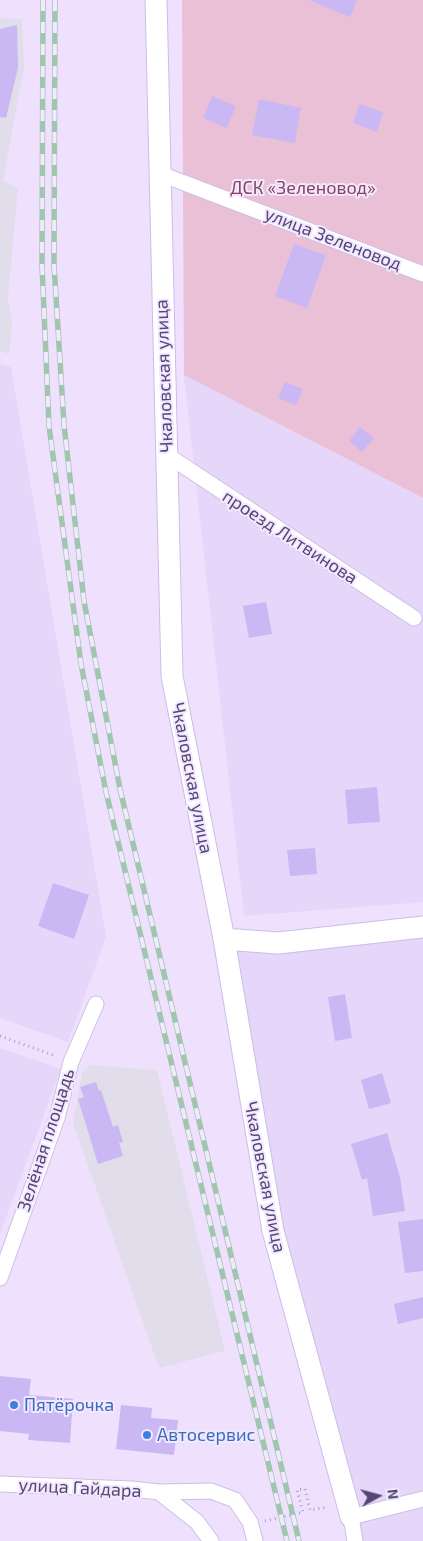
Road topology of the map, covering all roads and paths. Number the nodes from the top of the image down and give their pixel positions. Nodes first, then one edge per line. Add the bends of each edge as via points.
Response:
1 (156, 0) edge
2 (158, 172) junction
3 (423, 274) edge
4 (167, 456) junction
5 (414, 618) dead end
6 (423, 928) edge
7 (224, 939) junction
8 (96, 1004) dead end
9 (0, 1036) edge
10 (71, 1062) junction
11 (0, 1278) edge
12 (0, 1484) edge
13 (160, 1492) junction
14 (423, 1499) edge
15 (310, 1510) dead end
16 (351, 1516) junction
17 (266, 1528) dead end
18 (210, 1541) edge
19 (255, 1541) edge
20 (355, 1541) edge

1 - 2 street, Чкаловская улица
2 - 3 street, улица Зеленовод
2 - 4 street, Чкаловская улица
4 - 5 street, проезд Литвинова
4 - 7 street, Чкаловская улица via 172,676
6 - 7 street via 278,943
7 - 16 street, Чкаловская улица via 273,1231
8 - 10 street, Зелёная площадь
9 - 10 path
10 - 11 street, Зелёная площадь via 57,1118
12 - 13 street, улица Гайдара
13 - 18 street via 197,1522
13 - 19 street, улица Гайдара via 211,1491 235,1500 250,1522
14 - 16 street
15 - 17 path via 305,1489 297,1490 303,1512 265,1522
16 - 20 street, Чкаловская улица

